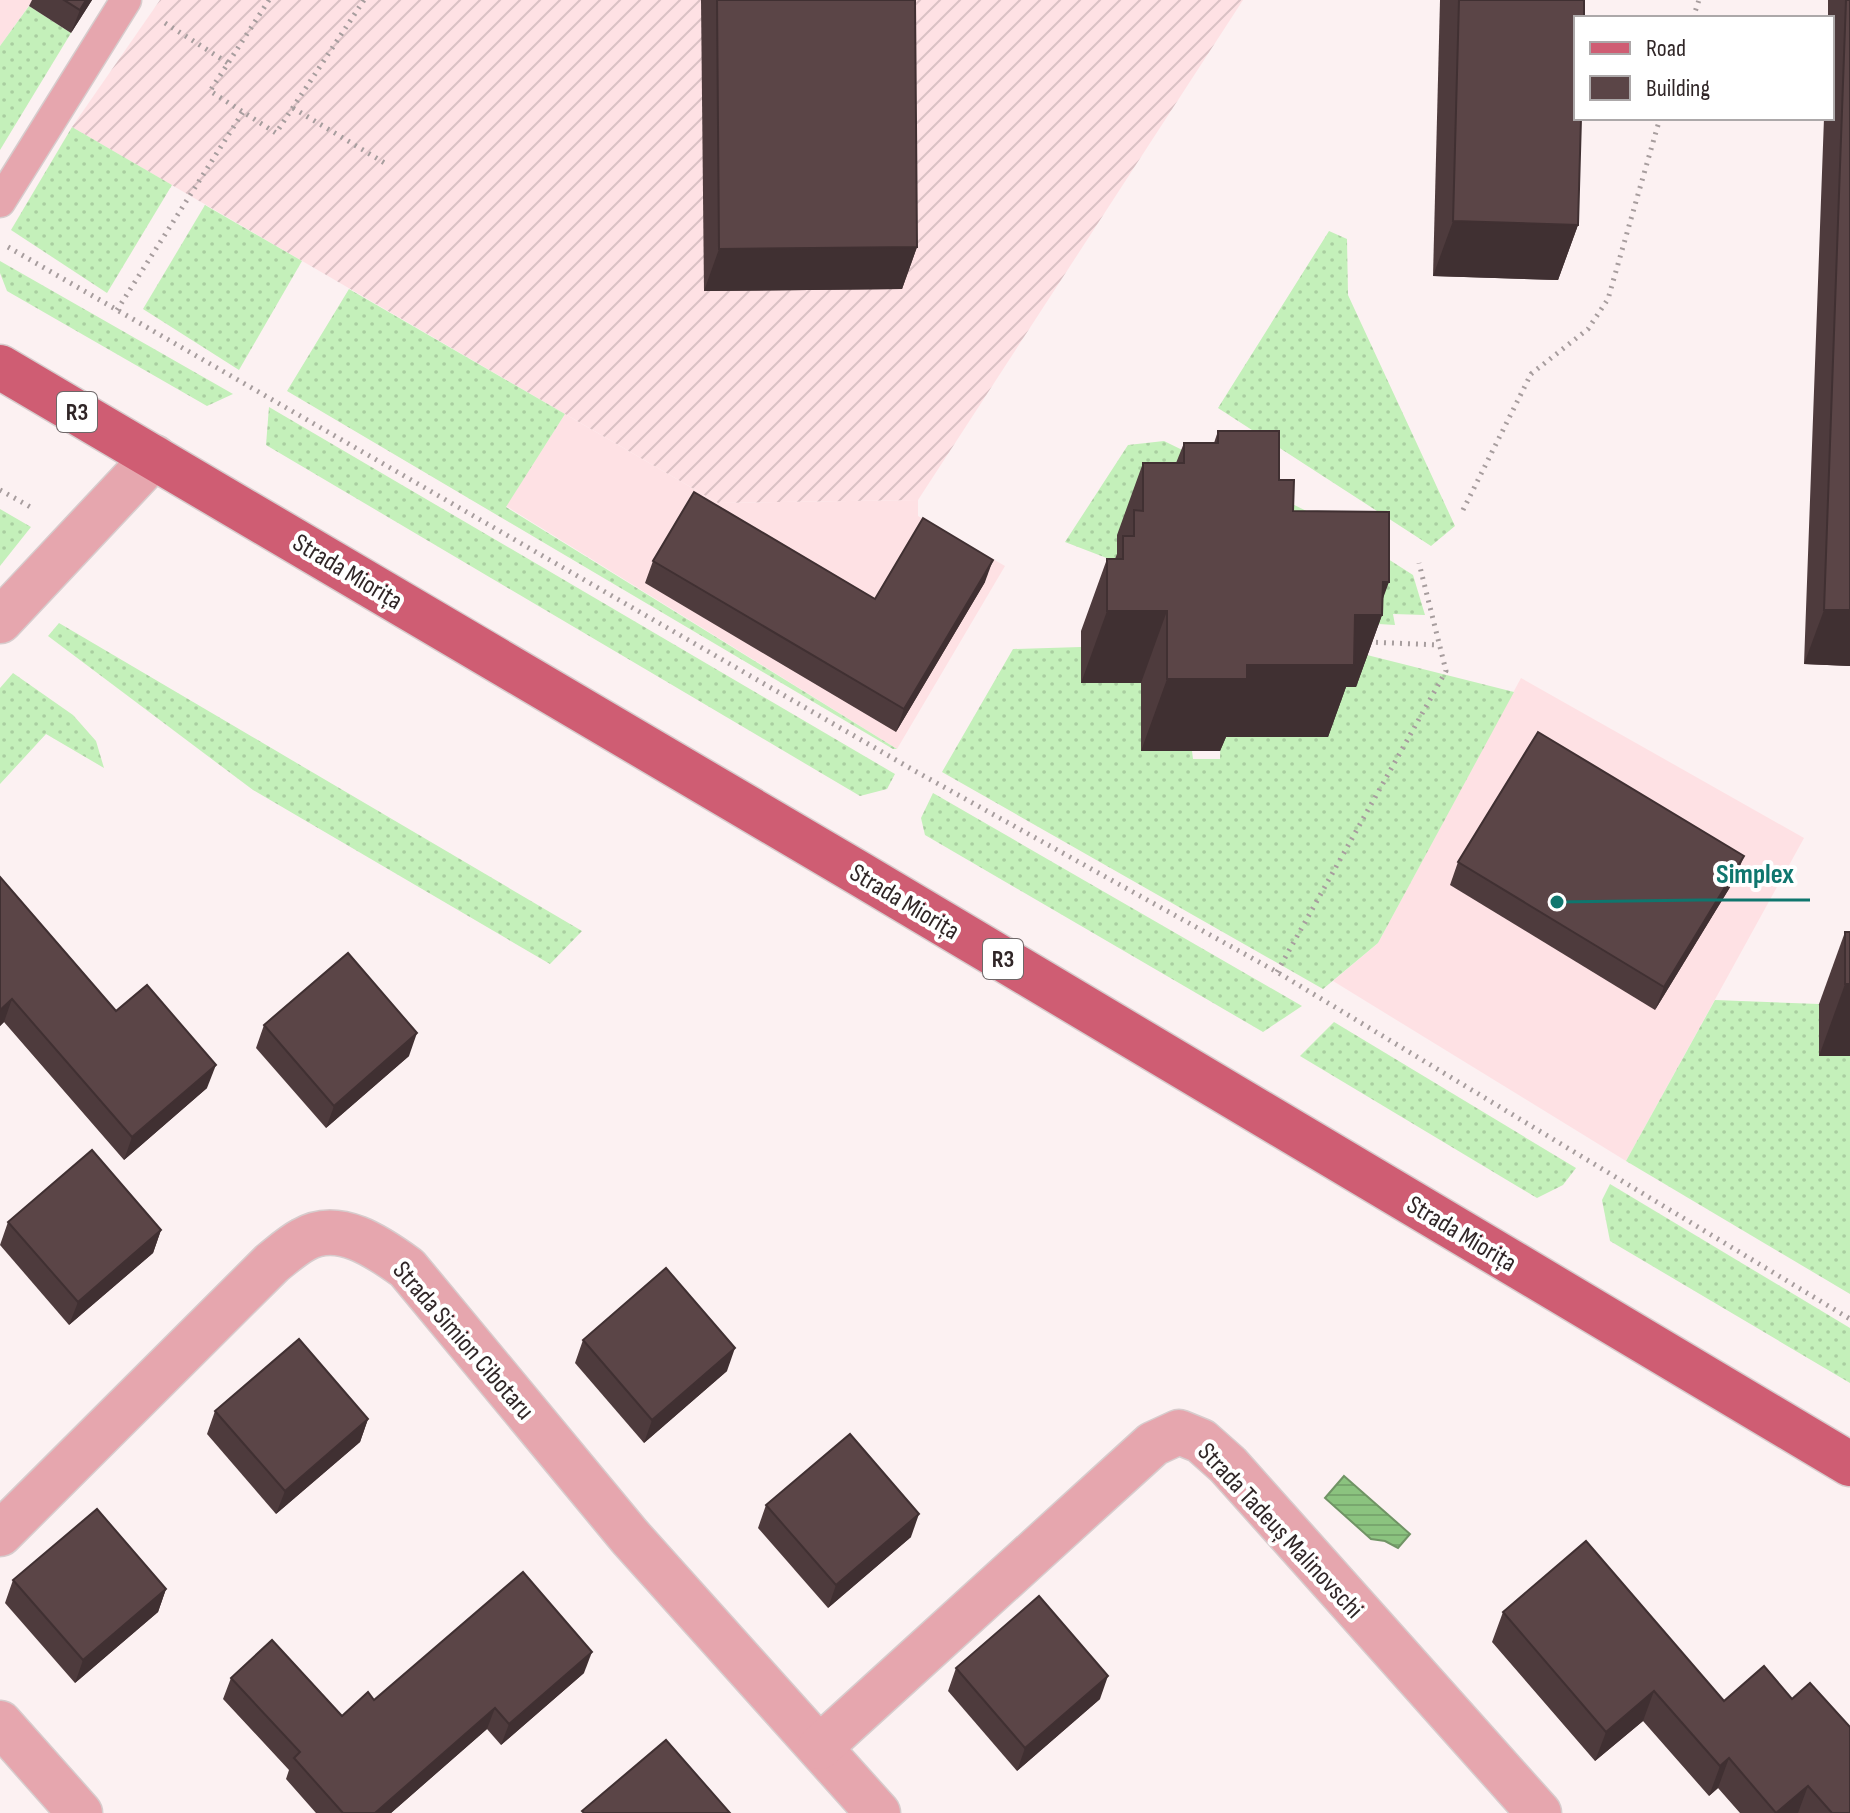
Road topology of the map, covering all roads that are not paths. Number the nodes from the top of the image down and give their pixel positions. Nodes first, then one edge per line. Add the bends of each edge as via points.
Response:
1 (126, 0) edge
2 (0, 202) edge
3 (0, 367) edge
4 (154, 457) junction
5 (0, 621) edge
6 (1850, 1464) edge
7 (0, 1534) edge
8 (0, 1723) edge
9 (820, 1747) junction
10 (80, 1813) edge
11 (878, 1813) edge
12 (1539, 1813) edge

1 - 2 lane
3 - 4 main road, Strada Miorița / R3
4 - 5 street
4 - 6 main road, Strada Miorița / R3
7 - 9 street, Strada Simion Cibotaru via 272,1263 305,1238 338,1231 381,1249 407,1268 630,1537
8 - 10 street
9 - 11 street, Strada Simion Cibotaru
9 - 12 street, Strada Tadeuș Malinovschi via 1153,1444 1179,1432 1201,1441 1228,1465

